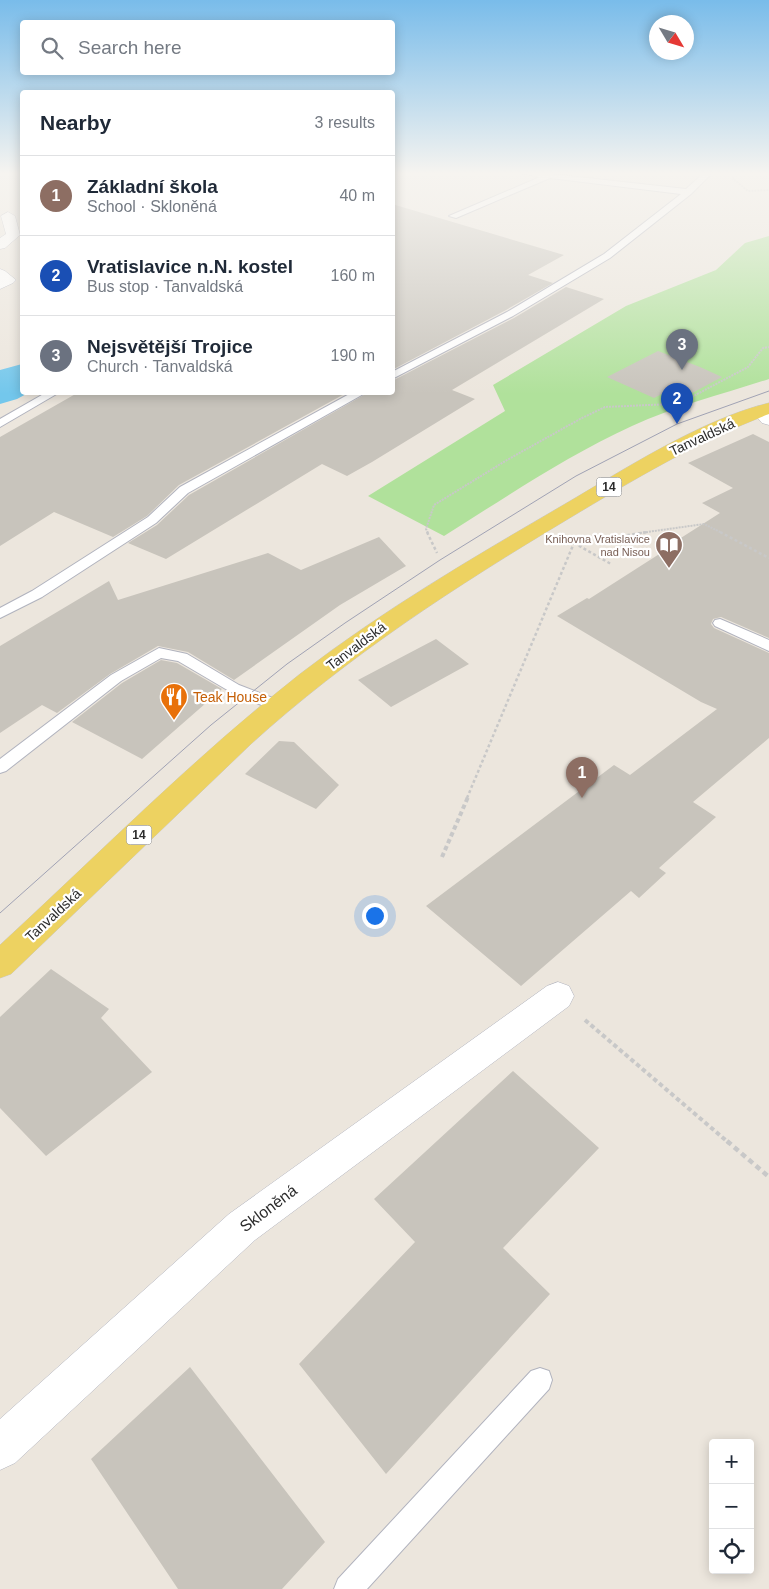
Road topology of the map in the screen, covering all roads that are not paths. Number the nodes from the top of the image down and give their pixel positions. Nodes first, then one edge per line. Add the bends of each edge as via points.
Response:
1 (619, 246) edge
2 (0, 274) edge
3 (0, 284) edge
4 (395, 374) edge
5 (50, 395) edge
6 (357, 395) edge
7 (766, 413) edge
8 (0, 424) edge
9 (0, 614) edge
10 (720, 623) dead end
11 (769, 646) edge
12 (278, 706) junction
13 (0, 767) edge
14 (0, 965) edge
15 (558, 996) road end
16 (540, 1380) dead end
17 (0, 1448) edge
18 (348, 1589) edge

1 - 4 lane via 510,314
2 - 3 street via 8,280
5 - 8 lane
6 - 9 lane via 184,490 152,520 38,594
7 - 12 main road, Tanvaldská / 14 via 713,430 650,462 462,573 367,636
10 - 11 lane
12 - 13 lane via 234,688 182,657 159,653 116,678
12 - 14 main road, Tanvaldská / 14
15 - 17 street, Skloněná via 242,1227
16 - 18 lane

